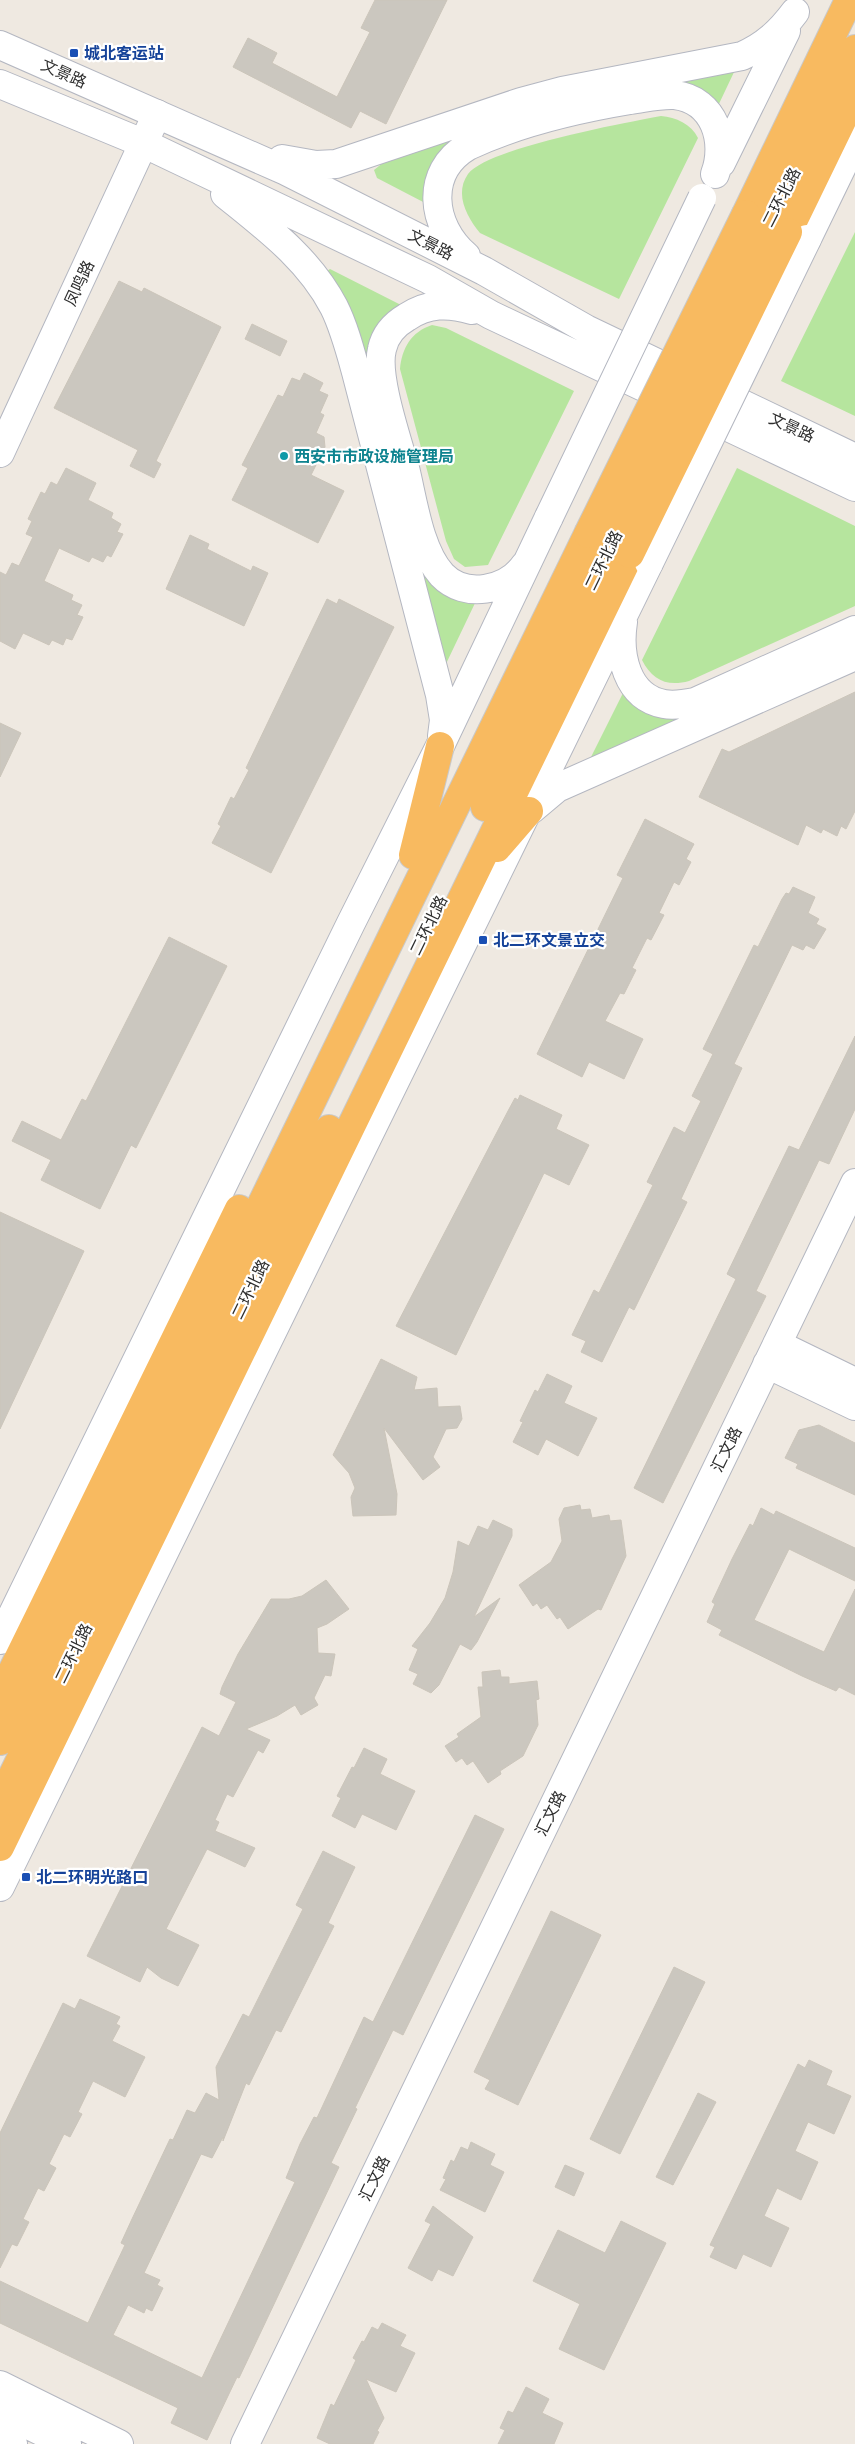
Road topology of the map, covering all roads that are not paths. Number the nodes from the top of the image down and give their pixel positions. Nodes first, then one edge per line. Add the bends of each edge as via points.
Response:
1 (828, 0) edge
2 (849, 0) edge
3 (798, 6) edge
4 (0, 45) edge
5 (855, 49) edge
6 (0, 84) edge
7 (855, 94) edge
8 (157, 114) junction
9 (855, 140) edge
10 (144, 144) junction
11 (228, 145) junction
12 (191, 167) junction
13 (845, 171) edge
14 (715, 174) junction
15 (768, 223) junction
16 (493, 276) junction
17 (490, 316) junction
18 (0, 452) edge
19 (849, 455) edge
20 (842, 482) edge
21 (600, 540) junction
22 (529, 560) junction
23 (630, 598) junction
24 (855, 630) edge
25 (855, 656) edge
26 (440, 746) junction
27 (529, 811) junction
28 (412, 854) junction
29 (472, 875) junction
30 (855, 1183) edge
31 (285, 1263) junction
32 (772, 1354) junction
33 (216, 1359) junction
34 (855, 1382) edge
35 (855, 1406) edge
36 (134, 1466) junction
37 (82, 1528) junction
38 (55, 1583) junction
39 (0, 1640) edge
40 (37, 1665) junction
41 (59, 1680) junction
42 (0, 1696) edge
43 (0, 1741) edge
44 (36, 1772) junction
45 (0, 1801) edge
46 (0, 1847) edge
47 (0, 1887) edge
48 (0, 2385) edge
49 (0, 2411) edge
50 (0, 2438) edge
51 (13, 2444) edge
52 (67, 2444) edge
53 (119, 2444) edge
54 (245, 2444) edge

1 - 15 highway
2 - 15 highway, 二环北路
3 - 11 main road via 781,30 742,56 545,95 336,164 295,163
3 - 14 main road
4 - 8 main road, 文景路
5 - 15 highway, 二环北路
6 - 10 main road, 文景路
7 - 15 highway
8 - 10 main road, 凤鸣路
8 - 11 main road, 文景路
9 - 13 main road
10 - 12 main road, 文景路
10 - 18 main road, 凤鸣路
11 - 16 main road, 文景路 via 286,170
12 - 17 main road, 文景路 via 428,279
12 - 26 main road via 279,237 319,281 335,309 356,372 440,696 444,720
13 - 15 main road
14 - 16 main road via 721,155 716,124 702,107 674,95 575,111 479,141 452,158 440,178 438,197 445,232 464,254
14 - 21 main road, bridge via 702,198
15 - 21 highway, 二环北路, bridge
15 - 21 highway, bridge
16 - 19 main road, 文景路 via 586,329
17 - 20 main road, 文景路
17 - 22 main road via 443,304 412,313 392,328 385,338 381,350 382,376 424,541 437,568 463,588 483,589 506,582
21 - 22 main road
21 - 23 main road
21 - 28 highway
21 - 29 highway
21 - 33 highway, 二环北路
21 - 36 highway, 二环北路
22 - 26 main road
23 - 24 main road via 622,633 624,665 633,684 643,694 664,704 695,702
23 - 27 main road
25 - 27 main road via 557,788
26 - 28 highway
26 - 39 main road
27 - 29 highway
27 - 47 main road
28 - 37 highway
29 - 31 highway
30 - 32 main road, 汇文路
31 - 33 highway
31 - 44 highway
32 - 34 main road
32 - 35 main road
32 - 54 main road, 汇文路
33 - 41 highway, 二环北路
36 - 37 highway
36 - 40 highway, 二环北路
37 - 38 highway
38 - 40 highway
38 - 42 highway
40 - 43 highway, 二环北路
41 - 44 highway
41 - 45 highway, 二环北路
44 - 46 highway
48 - 53 main road
49 - 52 main road
50 - 51 main road

